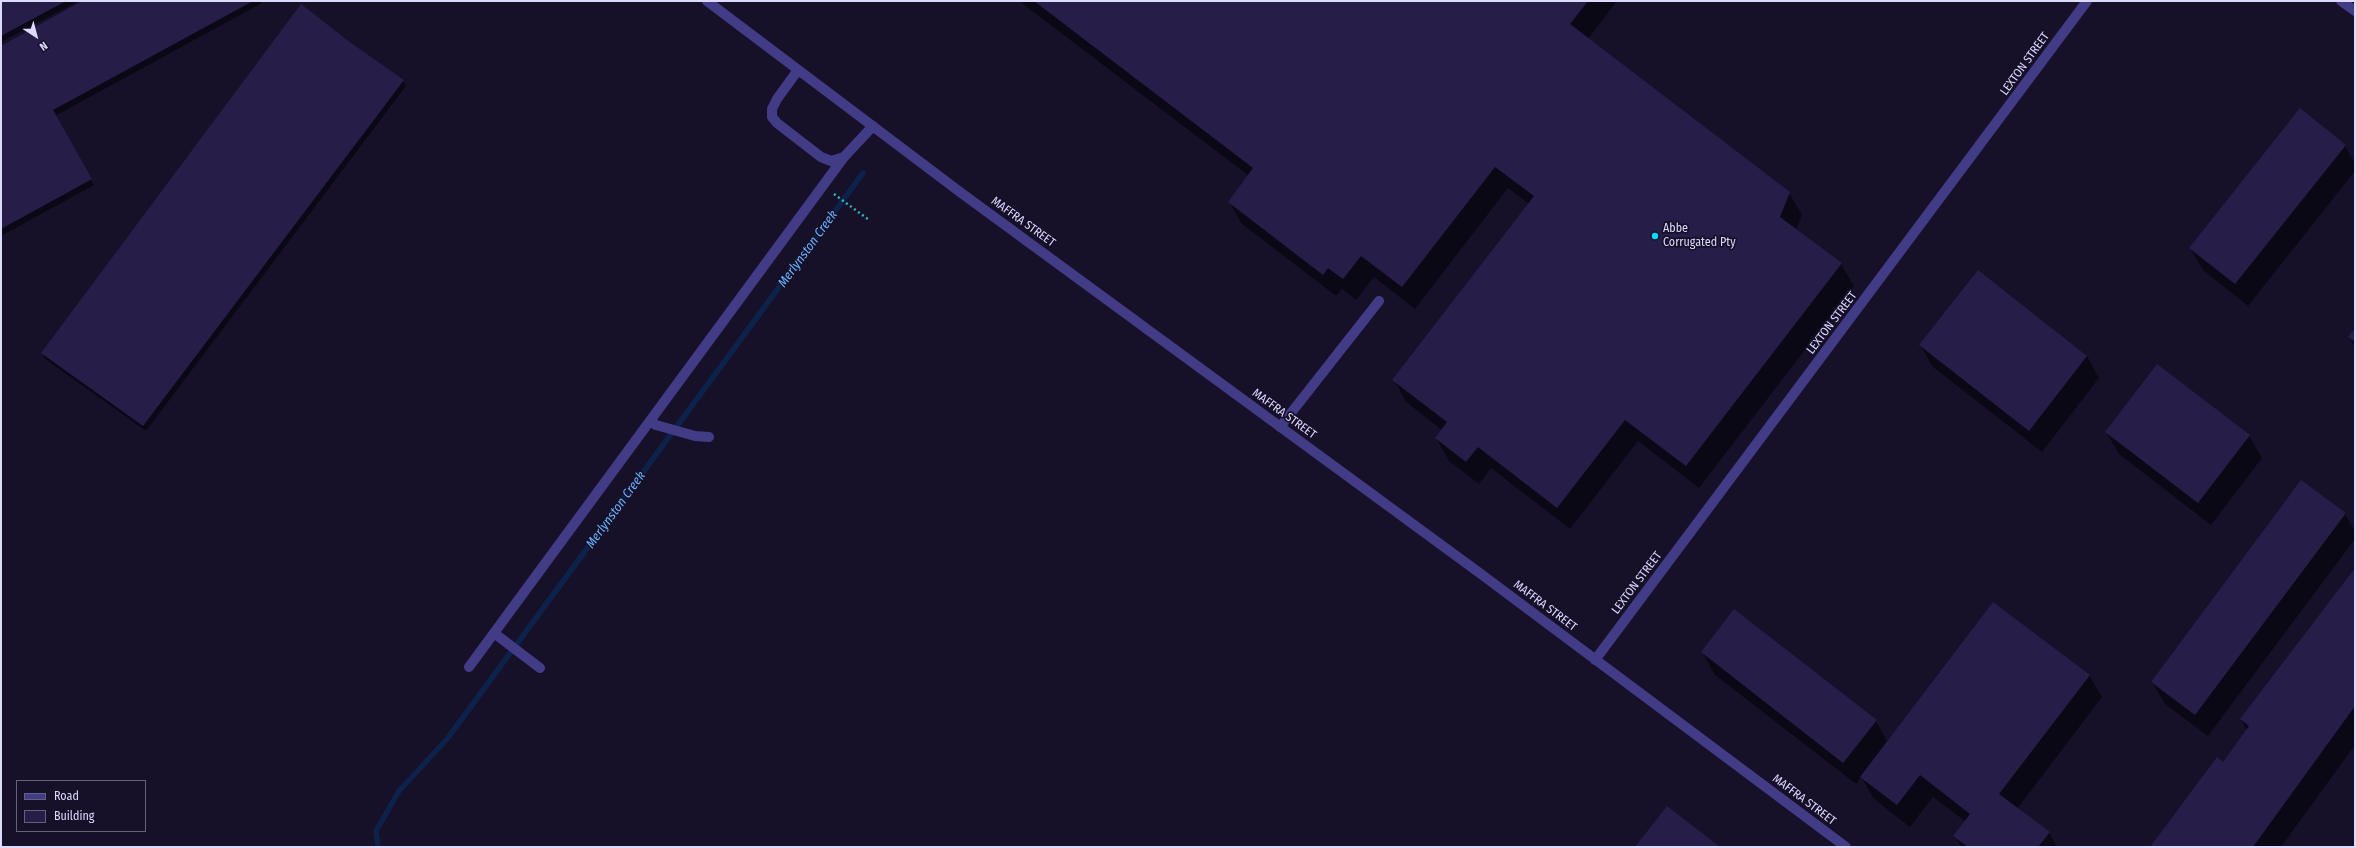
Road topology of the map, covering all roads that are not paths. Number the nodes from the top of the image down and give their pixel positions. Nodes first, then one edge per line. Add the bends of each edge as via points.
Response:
1 (707, 1) edge
2 (2087, 1) edge
3 (2341, 1) edge
4 (2355, 11) edge
5 (798, 70) junction
6 (873, 126) junction
7 (844, 157) junction
8 (1379, 301) dead end
9 (650, 421) junction
10 (1280, 427) junction
11 (709, 437) dead end
12 (494, 633) junction
13 (1595, 660) junction
14 (469, 667) dead end
15 (540, 668) dead end
16 (1846, 847) edge

1 - 5 street, MAFFRA STREET
2 - 13 street, LEXTON STREET
3 - 4 street
5 - 6 street, MAFFRA STREET
5 - 7 street via 777,99 772,109 772,117 821,157 831,161
6 - 7 street
6 - 10 street, MAFFRA STREET
7 - 9 street
8 - 10 street
9 - 11 street via 686,433
9 - 12 street
10 - 13 street, MAFFRA STREET
12 - 14 street
12 - 15 street
13 - 16 street, MAFFRA STREET

